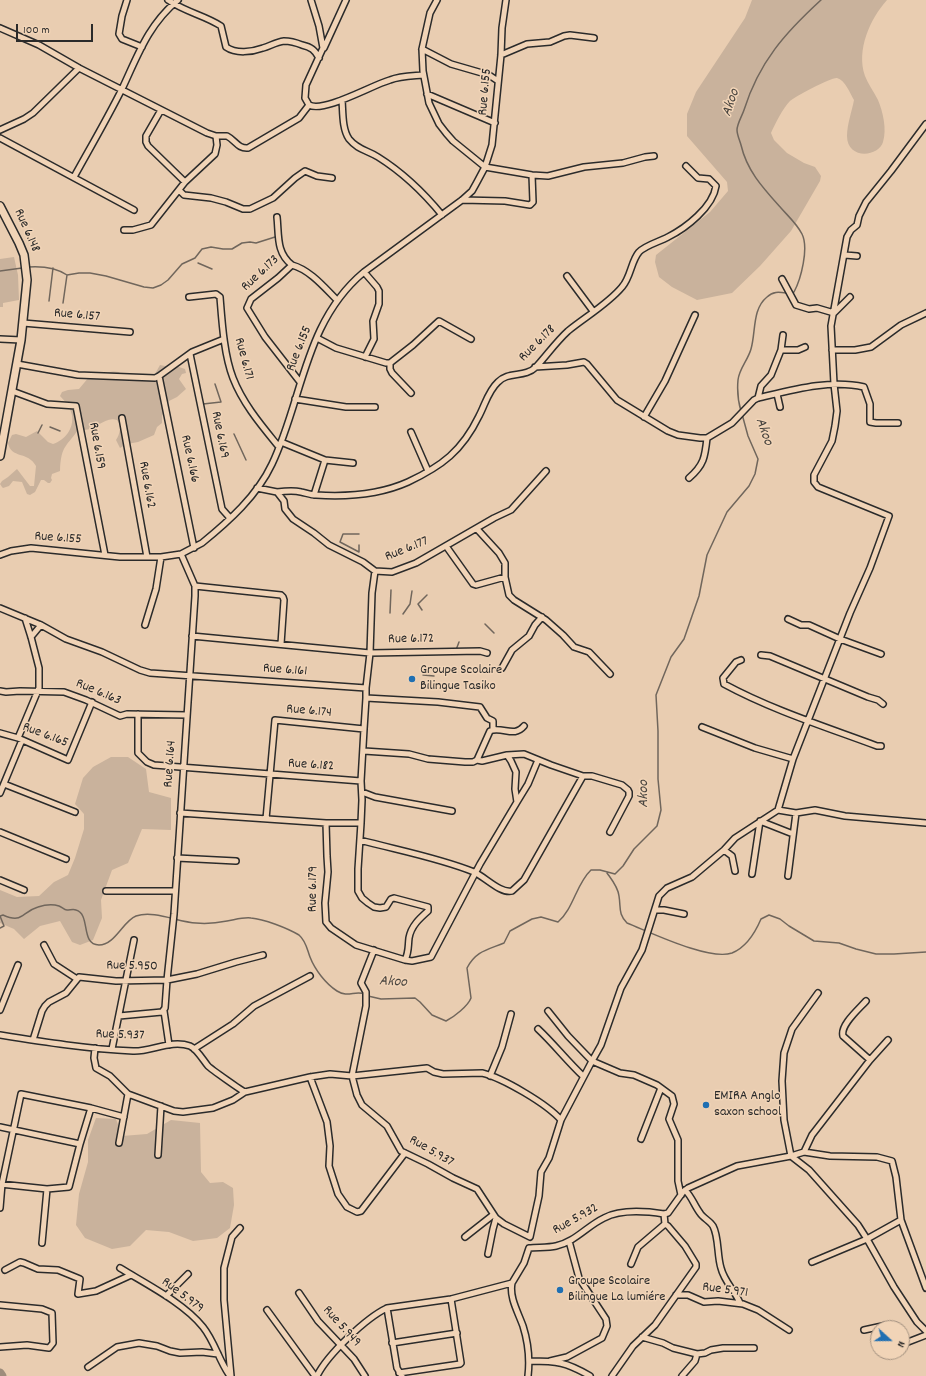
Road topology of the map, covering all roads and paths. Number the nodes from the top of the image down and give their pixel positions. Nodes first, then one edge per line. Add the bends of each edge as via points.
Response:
1 (127, 0) edge
2 (168, 0) edge
3 (178, 0) edge
4 (311, 0) edge
5 (346, 0) edge
6 (437, 0) edge
7 (506, 0) edge
8 (174, 4) junction
9 (0, 28) edge
10 (594, 38) dead end
11 (142, 47) junction
12 (324, 48) junction
13 (422, 49) junction
14 (501, 55) junction
15 (319, 58) junction
16 (79, 68) junction
17 (423, 75) junction
18 (498, 81) junction
19 (122, 89) junction
20 (427, 94) junction
21 (342, 100) junction
22 (309, 105) junction
23 (161, 110) junction
24 (495, 123) junction
25 (926, 124) edge
26 (0, 130) edge
27 (216, 136) junction
28 (0, 138) edge
29 (654, 156) dead end
30 (686, 166) dead end
31 (485, 167) junction
32 (532, 175) junction
33 (74, 178) junction
34 (332, 178) dead end
35 (185, 182) junction
36 (180, 191) junction
37 (462, 200) junction
38 (0, 206) edge
39 (134, 210) dead end
40 (442, 215) junction
41 (277, 217) dead end
42 (124, 230) dead end
43 (845, 256) junction
44 (857, 256) dead end
45 (292, 265) junction
46 (364, 272) junction
47 (567, 276) dead end
48 (782, 279) dead end
49 (850, 296) dead end
50 (189, 297) dead end
51 (337, 300) junction
52 (592, 311) junction
53 (834, 313) junction
54 (926, 313) edge
55 (695, 315) dead end
56 (23, 323) junction
57 (130, 332) dead end
58 (783, 335) dead end
59 (317, 338) junction
60 (0, 339) edge
61 (224, 339) junction
62 (471, 339) dead end
63 (21, 340) junction
64 (805, 347) dead end
65 (781, 350) junction
66 (832, 350) junction
67 (190, 354) junction
68 (365, 357) junction
69 (390, 363) junction
70 (17, 364) junction
71 (535, 367) junction
72 (159, 376) junction
73 (300, 382) junction
74 (834, 384) junction
75 (12, 391) junction
76 (411, 393) dead end
77 (777, 394) junction
78 (758, 398) junction
79 (295, 399) junction
80 (374, 407) dead end
81 (780, 407) dead end
82 (644, 417) junction
83 (122, 418) dead end
84 (898, 422) dead end
85 (411, 432) dead end
86 (707, 438) junction
87 (280, 444) junction
88 (0, 456) edge
89 (325, 460) junction
90 (352, 463) dead end
91 (428, 471) junction
92 (546, 471) dead end
93 (690, 478) dead end
94 (257, 488) junction
95 (277, 492) junction
96 (314, 495) junction
97 (230, 518) junction
98 (477, 529) junction
99 (446, 546) junction
100 (194, 548) junction
101 (181, 554) junction
102 (0, 555) edge
103 (105, 556) junction
104 (147, 557) junction
105 (161, 557) junction
106 (375, 571) junction
107 (505, 577) junction
108 (195, 586) junction
109 (0, 608) edge
110 (542, 617) junction
111 (25, 618) junction
112 (788, 619) dead end
113 (41, 625) junction
114 (145, 625) dead end
115 (192, 636) junction
116 (31, 637) junction
117 (840, 639) junction
118 (281, 644) junction
119 (370, 653) junction
120 (487, 653) dead end
121 (881, 654) dead end
122 (761, 655) dead end
123 (741, 660) dead end
124 (502, 668) dead end
125 (610, 674) dead end
126 (190, 675) junction
127 (824, 680) junction
128 (366, 688) junction
129 (0, 691) edge
130 (38, 691) junction
131 (366, 698) junction
132 (92, 702) junction
133 (883, 704) dead end
134 (138, 714) junction
135 (187, 715) junction
136 (808, 721) junction
137 (524, 726) dead end
138 (702, 727) dead end
139 (364, 729) junction
140 (493, 730) junction
141 (0, 733) edge
142 (20, 739) junction
143 (881, 746) dead end
144 (364, 751) junction
145 (507, 755) junction
146 (793, 759) junction
147 (477, 760) junction
148 (538, 760) junction
149 (183, 768) junction
150 (270, 774) junction
151 (584, 776) junction
152 (361, 781) junction
153 (4, 784) junction
154 (362, 792) junction
155 (0, 793) edge
156 (517, 802) junction
157 (778, 810) junction
158 (452, 811) dead end
159 (75, 812) dead end
160 (180, 813) junction
161 (796, 813) junction
162 (266, 819) junction
163 (760, 821) junction
164 (326, 823) junction
165 (361, 823) junction
166 (926, 823) edge
167 (0, 832) edge
168 (610, 832) dead end
169 (793, 834) junction
170 (360, 840) junction
171 (724, 850) junction
172 (177, 858) junction
173 (66, 859) dead end
174 (236, 861) dead end
175 (735, 871) dead end
176 (476, 873) junction
177 (752, 874) dead end
178 (788, 876) dead end
179 (0, 880) edge
180 (24, 890) dead end
181 (106, 891) dead end
182 (175, 891) junction
183 (655, 910) junction
184 (684, 914) dead end
185 (134, 940) dead end
186 (44, 945) dead end
187 (374, 950) junction
188 (263, 955) dead end
189 (405, 960) junction
190 (18, 965) dead end
191 (310, 976) dead end
192 (77, 978) junction
193 (167, 980) junction
194 (126, 981) junction
195 (818, 993) dead end
196 (866, 1001) dead end
197 (0, 1010) edge
198 (164, 1010) junction
199 (548, 1011) dead end
200 (511, 1014) dead end
201 (119, 1016) junction
202 (538, 1029) dead end
203 (0, 1035) edge
204 (33, 1040) junction
205 (888, 1040) dead end
206 (169, 1045) junction
207 (95, 1048) junction
208 (112, 1049) junction
209 (194, 1049) junction
210 (870, 1060) junction
211 (592, 1061) junction
212 (352, 1076) junction
213 (490, 1076) junction
214 (583, 1076) junction
215 (310, 1077) junction
216 (661, 1088) junction
217 (245, 1092) junction
218 (128, 1094) junction
219 (161, 1106) junction
220 (91, 1108) junction
221 (124, 1117) junction
222 (561, 1120) junction
223 (0, 1126) edge
224 (13, 1129) junction
225 (641, 1138) dead end
226 (80, 1144) junction
227 (119, 1144) dead end
228 (804, 1152) junction
229 (405, 1153) junction
230 (158, 1155) dead end
231 (791, 1156) junction
232 (3, 1164) edge
233 (1, 1184) edge
234 (47, 1189) junction
235 (685, 1190) junction
236 (680, 1196) junction
237 (0, 1208) edge
238 (664, 1214) junction
239 (495, 1216) junction
240 (901, 1220) junction
241 (665, 1224) junction
242 (240, 1228) dead end
243 (465, 1237) dead end
244 (867, 1239) junction
245 (569, 1242) junction
246 (42, 1243) dead end
247 (488, 1254) dead end
248 (812, 1262) dead end
249 (631, 1264) dead end
250 (120, 1268) dead end
251 (5, 1270) dead end
252 (188, 1274) dead end
253 (131, 1275) junction
254 (512, 1283) junction
255 (926, 1288) edge
256 (299, 1293) dead end
257 (676, 1295) junction
258 (166, 1296) junction
259 (451, 1299) junction
260 (740, 1303) junction
261 (0, 1305) edge
262 (387, 1308) junction
263 (267, 1310) dead end
264 (870, 1329) edge
265 (789, 1330) dead end
266 (864, 1330) dead end
267 (926, 1331) edge
268 (457, 1333) junction
269 (926, 1335) edge
270 (642, 1337) junction
271 (910, 1341) edge
272 (392, 1343) junction
273 (341, 1346) junction
274 (0, 1347) edge
275 (754, 1348) dead end
276 (218, 1354) junction
277 (697, 1354) junction
278 (530, 1361) junction
279 (550, 1361) junction
280 (88, 1366) dead end
281 (362, 1374) edge
282 (401, 1374) edge
283 (230, 1376) edge
284 (316, 1376) edge
285 (528, 1376) edge
286 (590, 1376) edge
287 (612, 1376) edge
288 (683, 1376) edge

1 - 11 street via 119,34 122,39
2 - 8 street
3 - 8 street
4 - 12 street
5 - 12 street
6 - 13 street via 430,13
7 - 14 street, Rue 6.155
8 - 11 street via 153,26
8 - 15 street via 221,26 226,47 233,51 261,49 274,43 289,41 313,49
9 - 16 street via 39,45
10 - 14 street via 564,36 550,42 527,44
11 - 19 street
12 - 15 street
13 - 17 street
13 - 18 street via 451,64 489,75
14 - 18 street, Rue 6.155
15 - 22 street via 306,85 305,98
16 - 19 street
16 - 26 street via 33,113
17 - 20 street
17 - 21 street via 391,79
18 - 24 street, Rue 6.155
19 - 23 street
19 - 33 street
20 - 24 street
20 - 31 street via 432,111 446,133
21 - 22 street via 317,107
21 - 40 street via 345,131 349,139 359,149 376,156 402,175 427,196
22 - 27 street via 299,118 248,148 239,146 227,136
23 - 27 street
23 - 35 street via 146,136 146,142
24 - 31 street, Rue 6.155
25 - 43 street via 866,202 857,225 850,230 847,237
27 - 35 street via 215,154
28 - 33 street
29 - 32 street via 624,163 584,167 548,176
30 - 52 street, Rue 6.178 via 698,178 709,179 716,186 715,193 689,224 637,254 622,288
31 - 32 street
31 - 37 street, Rue 6.155 via 472,191
32 - 37 street via 530,204 501,200
33 - 39 street
34 - 36 street via 305,171 273,198 250,210 211,198 184,195
35 - 36 street
36 - 42 street via 151,225
37 - 40 street, Rue 6.155
38 - 56 street, Rue 6.148 via 20,243 26,263 27,289
40 - 46 street, Rue 6.155
41 - 45 street, Rue 6.173 via 281,251
43 - 44 street
43 - 53 street
45 - 51 street via 300,267 312,276
45 - 73 street, Rue 6.173 via 251,299 247,308 265,337
46 - 51 street, Rue 6.155
46 - 68 street via 379,291 373,321 374,339
47 - 52 street
48 - 53 street via 796,305
49 - 53 street
50 - 61 street, Rue 6.171 via 216,294 220,297
51 - 59 street, Rue 6.155
52 - 71 street, Rue 6.178 via 555,343
53 - 66 street via 831,326
54 - 66 street via 901,325 870,347
55 - 82 street via 665,381
56 - 57 street, Rue 6.157
56 - 63 street, Rue 6.148
58 - 65 street
59 - 68 street via 336,348
59 - 73 street, Rue 6.155
60 - 63 street
61 - 67 street
61 - 87 street, Rue 6.171 via 233,378 239,391 261,425
62 - 69 street via 439,321
63 - 70 street, Rue 6.148
64 - 65 street via 798,350
65 - 78 street via 771,375 761,386
66 - 74 street
67 - 72 street
67 - 97 street, Rue 6.169 via 222,509
68 - 69 street
69 - 76 street via 392,373
70 - 72 street via 78,375 150,378
70 - 75 street, Rue 6.148
71 - 82 street via 584,362 618,400
71 - 91 street, Rue 6.178 via 526,373 501,379 490,392 479,417 456,452
72 - 100 street, Rue 6.166
73 - 79 street, Rue 6.155
74 - 77 street
74 - 84 street via 855,384 864,387 870,404 870,422
74 - 117 street via 837,411 832,441 814,475 814,482 818,487 889,516
75 - 88 street, Rue 6.148
75 - 103 street, Rue 6.159 via 46,404 76,406
77 - 78 street
77 - 81 street
78 - 86 street via 732,423
79 - 80 street via 346,407
79 - 87 street, Rue 6.155
82 - 86 street via 668,432
83 - 104 street, Rue 6.162
85 - 91 street
86 - 93 street via 705,456
87 - 89 street
87 - 94 street, Rue 6.155 via 272,464
89 - 90 street
89 - 96 street
91 - 96 street, Rue 6.178 via 391,489 342,497
92 - 98 street, Rue 6.177 via 508,512
94 - 95 street
94 - 97 street, Rue 6.155
95 - 96 street, Rue 6.178 via 290,491
95 - 106 street, Rue 6.177 via 294,519 329,545
97 - 100 street, Rue 6.155
98 - 99 street, Rue 6.177
98 - 107 street via 505,563
99 - 106 street, Rue 6.177 via 416,563 392,572
99 - 107 street via 473,584
100 - 101 street, Rue 6.155
101 - 105 street, Rue 6.155
101 - 108 street, Rue 6.164
102 - 103 street, Rue 6.155 via 31,548
103 - 104 street, Rue 6.155
104 - 105 street, Rue 6.155
105 - 114 street via 156,589
106 - 119 street
107 - 110 street via 509,595
108 - 115 street, Rue 6.164
108 - 118 street via 281,595 284,600
109 - 111 street, Rue 6.161
110 - 124 street via 529,636 512,650
110 - 125 street via 574,647 589,652
111 - 113 street, Rue 6.161
111 - 116 street
112 - 117 street
113 - 116 street
113 - 126 street, Rue 6.161 via 66,639 145,672
115 - 118 street
115 - 126 street, Rue 6.164
116 - 130 street via 38,668
117 - 121 street
117 - 127 street
118 - 119 street
119 - 120 street, Rue 6.172
119 - 128 street, Rue 6.172
122 - 127 street via 770,656
123 - 136 street via 736,662 723,678 724,684
126 - 128 street, Rue 6.161
126 - 135 street, Rue 6.164
127 - 133 street
127 - 136 street
128 - 131 street
129 - 130 street, Rue 6.163
130 - 132 street, Rue 6.163 via 64,692
130 - 142 street
131 - 139 street
131 - 140 street via 480,707 487,718 493,721
132 - 134 street, Rue 6.163 via 118,716
132 - 142 street, Rue 6.165 via 68,760
134 - 135 street, Rue 6.163
134 - 149 street, Rue 6.182 via 138,755 154,765
135 - 149 street, Rue 6.164
136 - 143 street
136 - 146 street
137 - 140 street via 513,732
138 - 146 street via 755,748
139 - 144 street
139 - 150 street, Rue 6.174 via 275,720
140 - 147 street
141 - 142 street, Rue 6.165
142 - 153 street
144 - 147 street via 465,762
144 - 152 street
145 - 147 street
145 - 148 street via 524,754
145 - 156 street via 516,772
146 - 157 street
148 - 151 street
148 - 156 street
149 - 150 street, Rue 6.182
149 - 160 street, Rue 6.164
150 - 152 street, Rue 6.182
150 - 162 street, Rue 6.174
151 - 168 street via 622,785 628,790 629,796
151 - 176 street via 532,866 512,892 506,892
152 - 154 street
153 - 155 street
153 - 159 street
154 - 158 street via 375,798
154 - 165 street
156 - 176 street
157 - 161 street
157 - 163 street, Rue 5.937
160 - 162 street
160 - 172 street, Rue 6.164
161 - 166 street via 815,810 845,816
161 - 169 street
162 - 164 street
163 - 169 street
163 - 171 street, Rue 5.937 via 735,838
163 - 177 street
164 - 165 street
164 - 187 street, Rue 6.179 via 326,922 350,942
165 - 170 street
167 - 173 street
169 - 178 street
170 - 176 street
170 - 189 street via 357,886 362,898 374,907 380,908 386,907 394,898 428,908 410,933
171 - 175 street via 732,856
171 - 183 street, Rue 5.937 via 692,877 667,888 659,896
172 - 174 street
172 - 182 street, Rue 6.164
176 - 189 street via 434,954 412,961
179 - 180 street
181 - 182 street
182 - 193 street, Rue 6.164
183 - 184 street
183 - 211 street, Rue 5.937 via 642,950 621,988
185 - 194 street
186 - 192 street via 54,964
187 - 189 street
187 - 212 street via 360,983 366,992 366,1006
188 - 193 street, Rue 5.950 via 198,974
190 - 197 street
191 - 209 street via 254,1006 233,1024
192 - 194 street, Rue 5.950 via 83,976
192 - 204 street via 66,993 45,1006
193 - 194 street, Rue 5.950
193 - 198 street, Rue 6.164
194 - 201 street
195 - 231 street via 792,1029 784,1053 784,1120
196 - 210 street via 844,1026 842,1033
198 - 201 street
198 - 206 street, Rue 6.164
199 - 211 street
200 - 213 street via 502,1047
201 - 208 street
202 - 214 street
203 - 204 street, Rue 5.937
204 - 207 street, Rue 5.937
205 - 210 street
206 - 208 street, Rue 5.937 via 140,1051
206 - 209 street, Rue 5.937 via 188,1046
207 - 208 street, Rue 5.937
207 - 218 street via 96,1068 110,1076
209 - 217 street via 209,1068
210 - 228 street via 812,1135
211 - 214 street, Rue 5.937
211 - 216 street via 620,1073 634,1075
212 - 213 street via 426,1068 443,1074 482,1073
212 - 215 street via 330,1074
212 - 229 street, Rue 5.937 via 362,1105 387,1126
213 - 222 street via 513,1086
214 - 222 street, Rue 5.937
215 - 217 street
215 - 229 street via 327,1122 329,1166 338,1194 347,1207 357,1212 361,1211
216 - 225 street
216 - 236 street via 672,1096 674,1101 669,1119 678,1140
217 - 219 street via 213,1108 179,1112
218 - 219 street
218 - 221 street
219 - 230 street
220 - 221 street
220 - 224 street via 21,1094
220 - 226 street
221 - 227 street
222 - 239 street, Rue 5.937 via 549,1158 541,1172 539,1196 530,1237 504,1224
223 - 224 street
224 - 226 street
224 - 232 street
226 - 234 street via 69,1187
228 - 231 street
228 - 240 street via 830,1156 877,1157 892,1161
229 - 239 street, Rue 5.937 via 477,1189
231 - 235 street via 737,1166
231 - 244 street via 809,1170 833,1196
232 - 233 street
233 - 234 street
233 - 237 street
234 - 246 street
235 - 236 street
235 - 260 street via 692,1197 699,1212 713,1226 721,1269
236 - 238 street via 671,1210
238 - 241 street
238 - 245 street, Rue 5.932 via 617,1213 603,1218
239 - 243 street
239 - 247 street
240 - 244 street
240 - 255 street
241 - 249 street via 638,1247
241 - 257 street via 685,1246 696,1264
242 - 283 street via 232,1238 224,1268
244 - 248 street
244 - 267 street via 894,1287
245 - 254 street, Rue 5.932 via 556,1246 529,1248 524,1263
245 - 279 street via 579,1278 606,1319 606,1326 604,1335 599,1340 567,1357
250 - 253 street, Rue 5.979
251 - 253 street via 20,1262 38,1269 58,1270 80,1279 78,1294 96,1291
252 - 258 street
253 - 258 street, Rue 5.979
254 - 259 street
254 - 278 street via 511,1294 523,1328
256 - 273 street, Rue 5.949 via 318,1322
257 - 260 street, Rue 5.971 via 688,1295 704,1302
257 - 270 street via 655,1325
258 - 276 street, Rue 5.979 via 197,1321 213,1342
259 - 262 street
259 - 268 street
260 - 265 street, Rue 5.971 via 753,1307
261 - 274 street via 48,1310 52,1313 52,1343 49,1348 27,1345
262 - 272 street
262 - 273 street via 374,1315
263 - 284 street
264 - 266 street
268 - 272 street
268 - 282 street via 460,1364
269 - 271 street
270 - 277 street
270 - 287 street
272 - 282 street via 397,1368
273 - 281 street, Rue 5.949 via 356,1362
273 - 284 street via 330,1356
275 - 277 street via 723,1348
276 - 280 street via 180,1353 139,1343 117,1348
276 - 283 street, Rue 5.979
277 - 288 street via 695,1361
278 - 279 street
278 - 285 street
279 - 286 street via 570,1365

